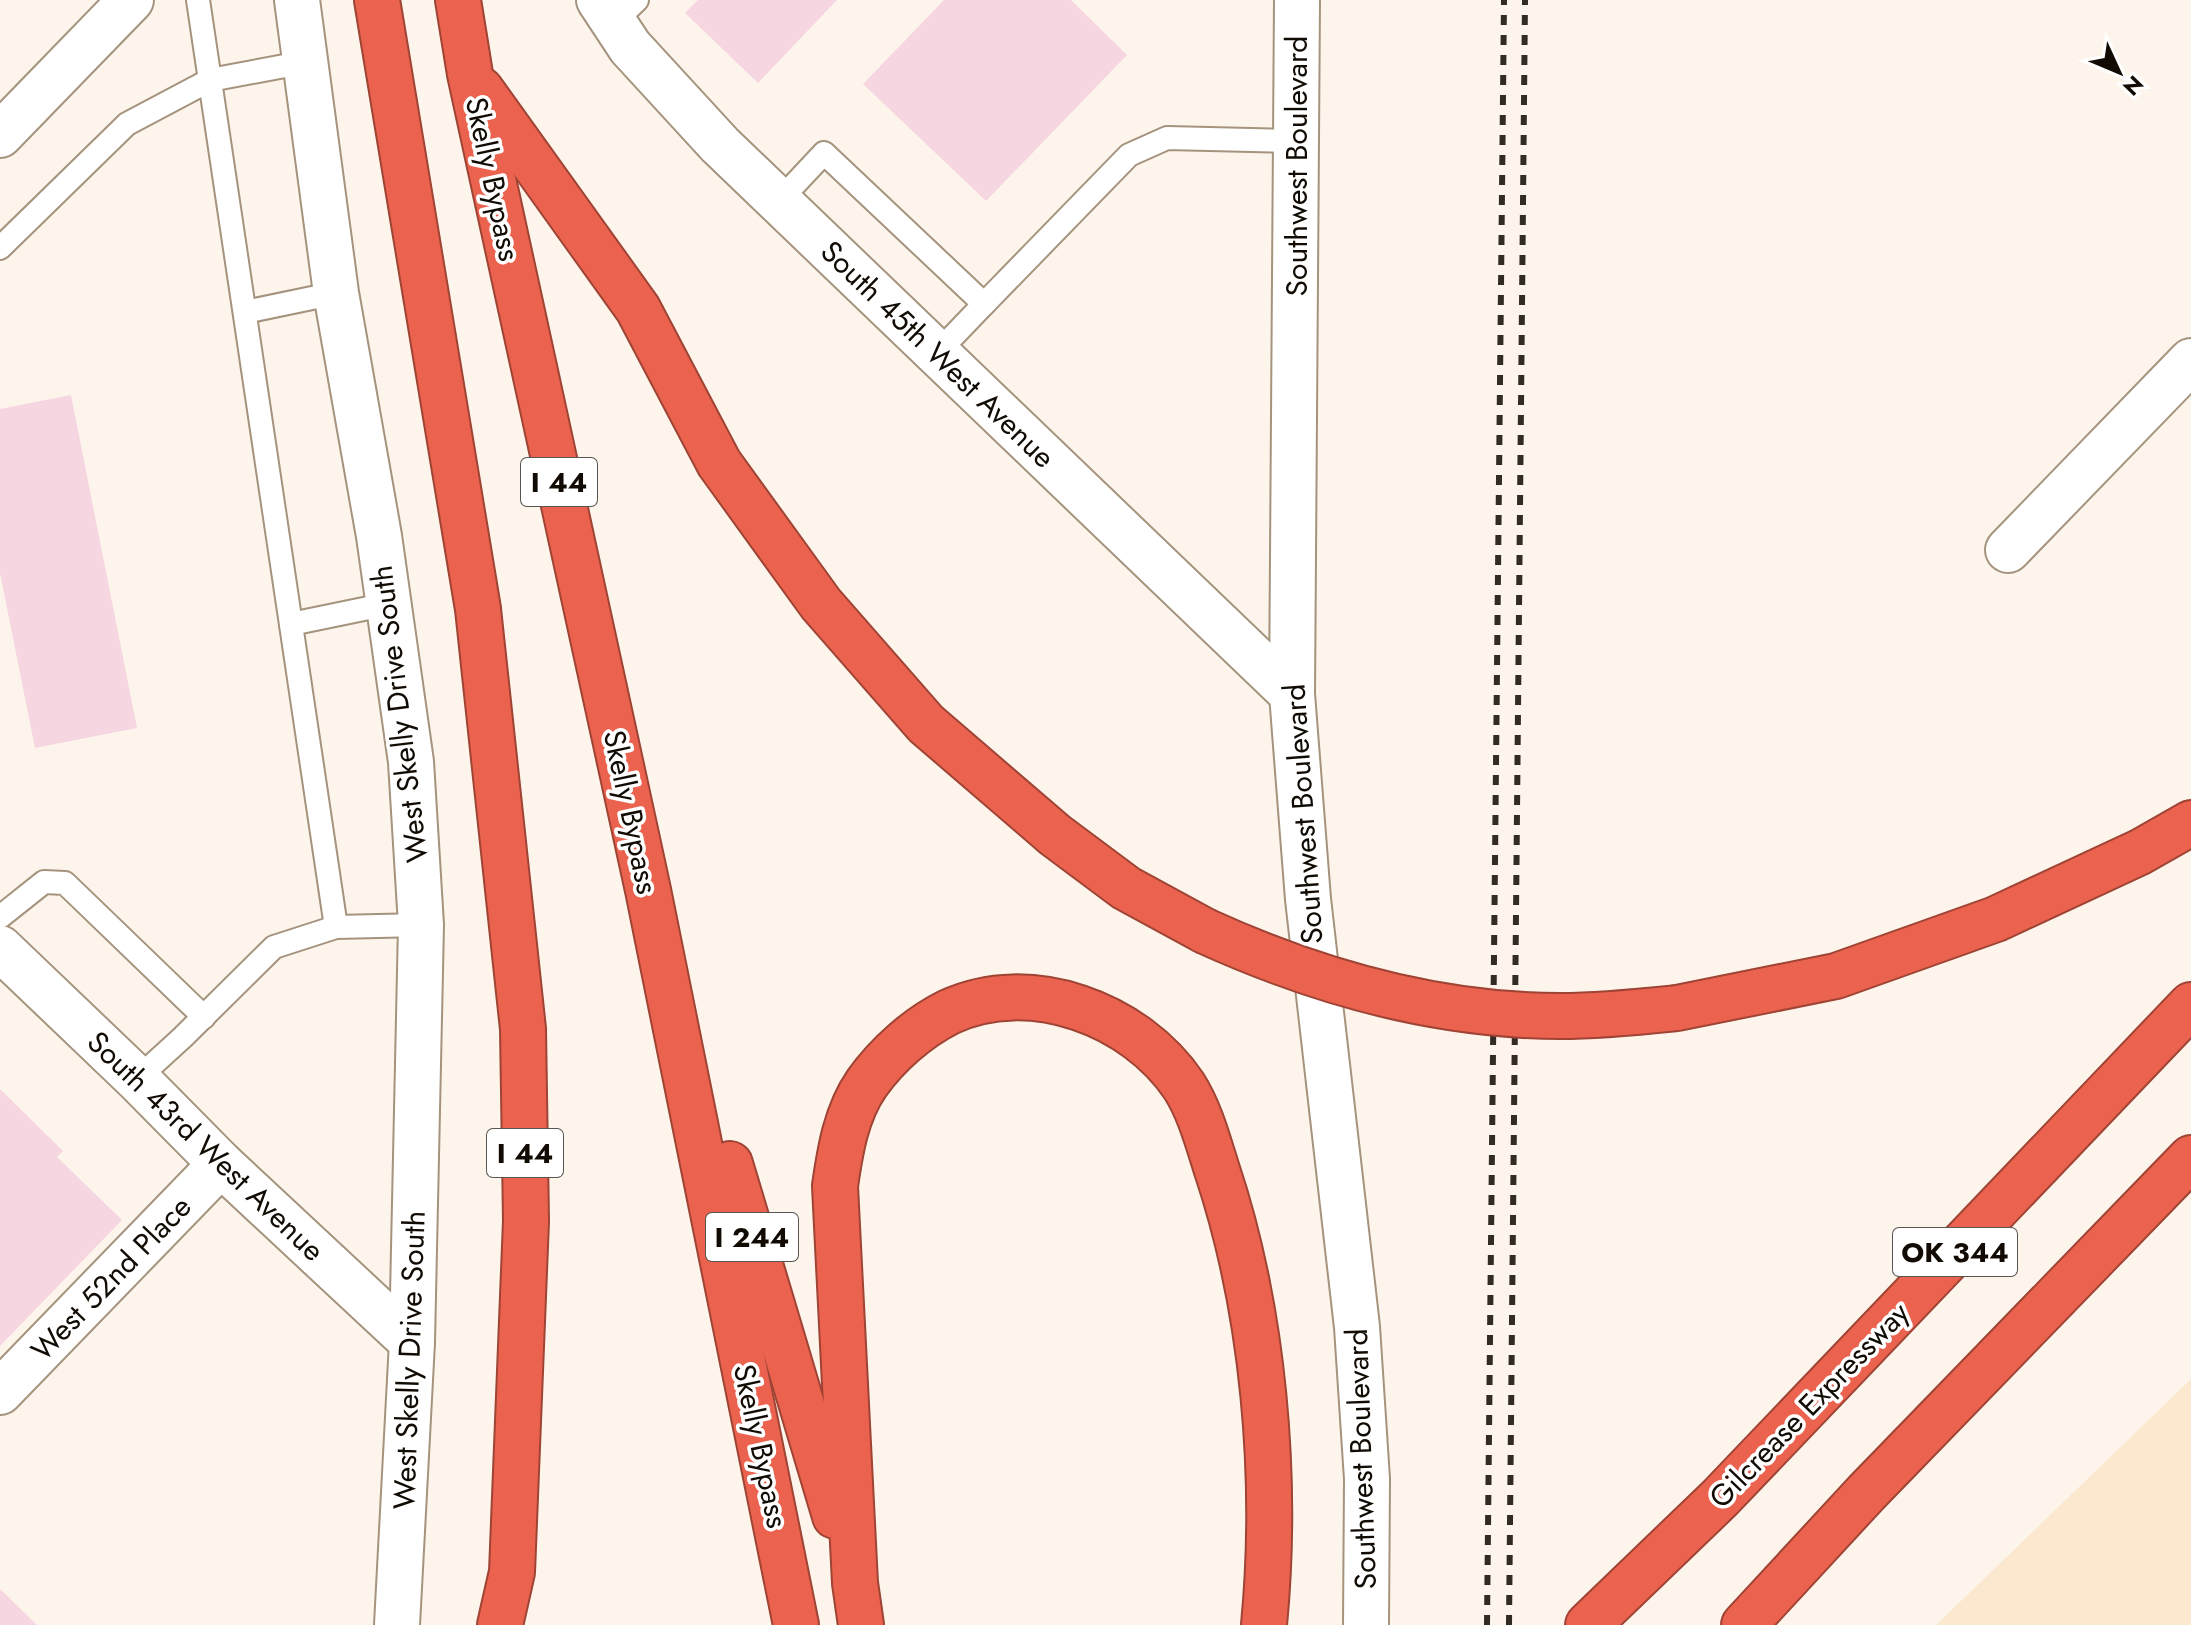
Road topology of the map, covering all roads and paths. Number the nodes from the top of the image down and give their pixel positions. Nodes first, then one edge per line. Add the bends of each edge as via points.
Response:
1 (131, 0) edge
2 (198, 0) edge
3 (297, 0) edge
4 (377, 0) edge
5 (458, 0) edge
6 (1297, 0) edge
7 (617, 7) edge
8 (306, 62) junction
9 (470, 74) junction
10 (210, 80) junction
11 (5, 118) edge
12 (1296, 141) junction
13 (779, 201) junction
14 (0, 248) edge
15 (336, 293) junction
16 (984, 304) junction
17 (245, 312) junction
18 (937, 353) junction
19 (2191, 361) edge
20 (2008, 550) dead end
21 (388, 604) junction
22 (291, 624) junction
23 (1292, 694) junction
24 (2191, 823) edge
25 (648, 890) junction
26 (0, 917) edge
27 (421, 925) junction
28 (336, 927) junction
29 (0, 948) edge
30 (2191, 1005) edge
31 (204, 1017) junction
32 (137, 1079) junction
33 (2191, 1158) edge
34 (221, 1164) junction
35 (412, 1342) junction
36 (0, 1392) edge
37 (512, 1572) junction
38 (858, 1604) edge
39 (397, 1625) edge
40 (500, 1625) edge
41 (514, 1625) edge
42 (796, 1625) edge
43 (1264, 1625) edge
44 (1366, 1625) edge
45 (1588, 1625) edge
46 (1744, 1625) edge

1 - 11 street
2 - 10 lane
3 - 8 street, West Skelly Drive South
4 - 37 highway, I 44 via 478,609 523,1029 526,1221
5 - 9 highway, Skelly Bypass / I 44
6 - 12 street, Southwest Boulevard
7 - 13 street, South 45th West Avenue via 630,47
8 - 10 lane
8 - 15 street, West Skelly Drive South
9 - 24 highway, bridge via 638,309 719,463 821,604 926,724 1055,835 1126,888 1259,956 1436,1006 1560,1016 1677,1008 1836,976 1996,919
9 - 25 highway, Skelly Bypass / I 44
10 - 14 lane via 127,124
10 - 17 lane
12 - 16 lane via 1167,138 1129,155
12 - 23 street, Southwest Boulevard
13 - 16 lane via 824,153
13 - 18 street, South 45th West Avenue
15 - 17 lane
15 - 21 street, West Skelly Drive South
16 - 18 lane
17 - 22 lane
18 - 23 street, South 45th West Avenue
19 - 20 street
21 - 22 lane
21 - 27 street, West Skelly Drive South via 411,762
22 - 28 lane
23 - 44 street, Southwest Boulevard via 1308,899 1357,1327 1367,1479
25 - 38 highway, I 244
25 - 42 highway, Skelly Bypass / I 44
26 - 31 lane via 44,882 65,883
27 - 28 lane
27 - 35 street, West Skelly Drive South
28 - 31 lane via 274,947
29 - 32 street, South 43rd West Avenue
30 - 45 highway, Gilcrease Expressway / OK 344 via 1720,1498
31 - 32 lane
32 - 34 street, South 43rd West Avenue
33 - 46 highway, OK 344
34 - 35 street, South 43rd West Avenue
34 - 36 street, West 52nd Place
35 - 39 street, West Skelly Drive South
37 - 40 highway, I 44
37 - 41 highway
38 - 43 highway via 835,1186 849,1118 866,1085 918,1032 949,1012 1022,998 1092,1012 1129,1031 1164,1062 1200,1119 1227,1200 1259,1366 1267,1459

